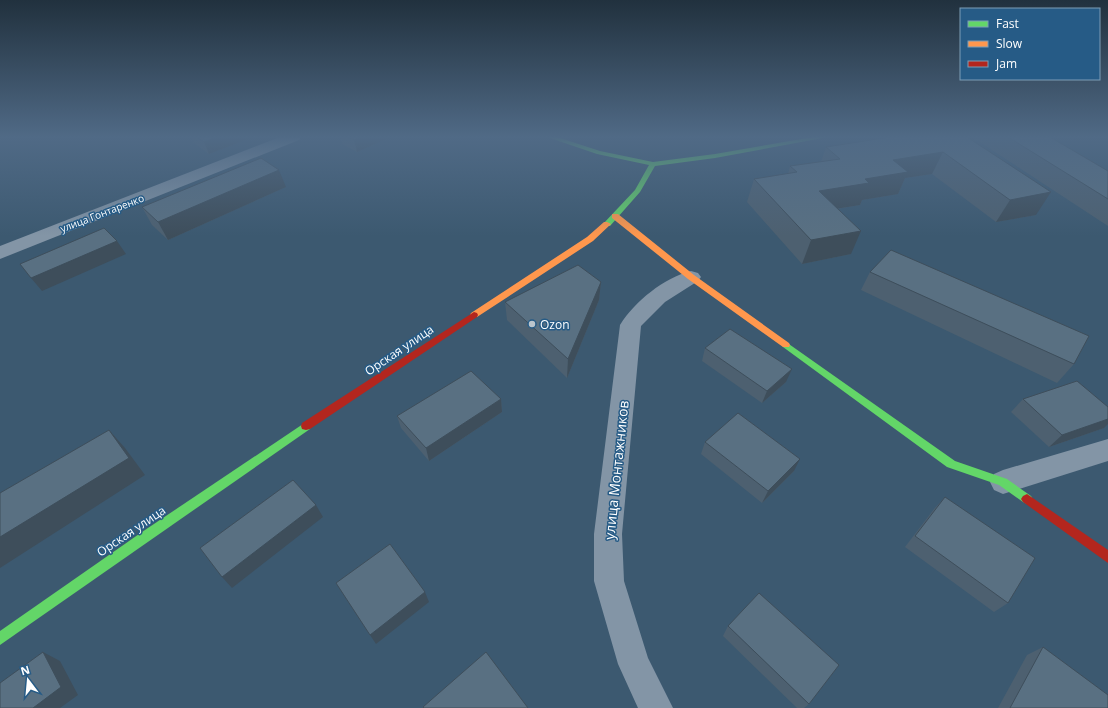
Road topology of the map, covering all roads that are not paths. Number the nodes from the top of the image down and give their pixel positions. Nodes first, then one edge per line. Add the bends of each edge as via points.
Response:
1 (210, 170) edge
2 (650, 170) edge
3 (615, 216) junction
4 (0, 253) edge
5 (691, 277) junction
6 (1108, 450) edge
7 (1003, 482) junction
8 (1108, 557) edge
9 (0, 638) edge
10 (656, 708) edge

1 - 4 street, улица Гонтаренко
2 - 3 street, Орская улица via 638,191
3 - 5 street
3 - 9 street, Орская улица via 590,239 393,368 117,555
5 - 7 street via 951,464
5 - 10 street, улица Монтажников via 661,293 631,325 608,534 609,581 634,664
6 - 7 street
7 - 8 street

